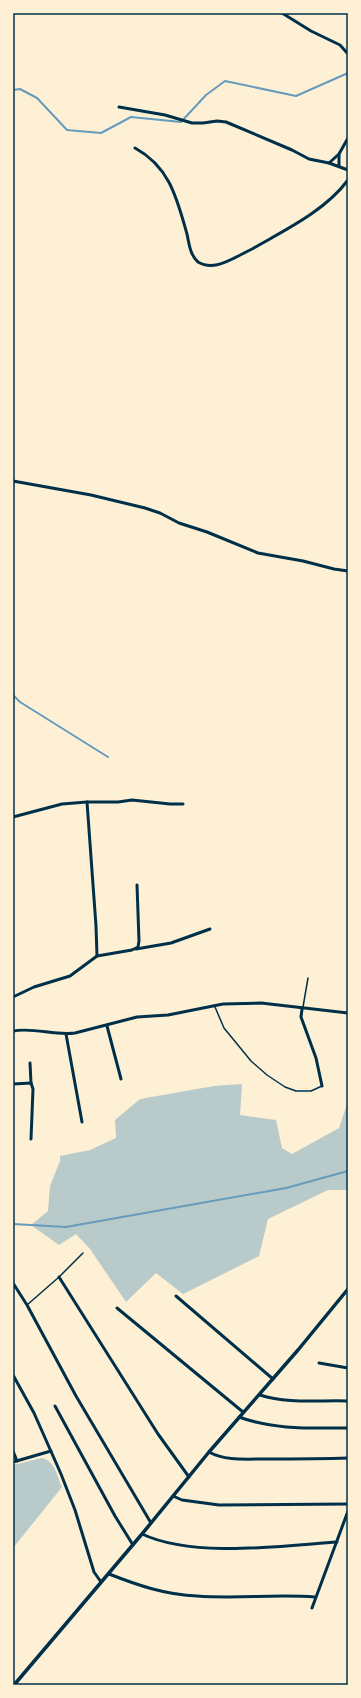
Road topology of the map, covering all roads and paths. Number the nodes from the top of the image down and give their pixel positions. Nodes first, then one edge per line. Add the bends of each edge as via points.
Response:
1 (282, 13) edge
2 (348, 54) edge
3 (119, 107) dead end
4 (348, 138) edge
5 (135, 148) dead end
6 (339, 154) junction
7 (329, 163) junction
8 (339, 166) junction
9 (348, 170) edge
10 (348, 180) edge
11 (13, 481) edge
12 (348, 571) edge
13 (87, 802) junction
14 (183, 804) dead end
15 (13, 817) edge
16 (137, 885) dead end
17 (210, 929) dead end
18 (136, 949) junction
19 (97, 956) junction
20 (308, 978) dead end
21 (13, 997) edge
22 (214, 1005) junction
23 (302, 1009) junction
24 (348, 1013) edge
25 (107, 1026) junction
26 (13, 1030) edge
27 (66, 1034) junction
28 (30, 1063) dead end
29 (121, 1079) dead end
30 (30, 1083) junction
31 (13, 1084) edge
32 (322, 1086) joint
33 (82, 1122) dead end
34 (31, 1139) dead end
35 (83, 1253) dead end
36 (59, 1277) junction
37 (13, 1283) edge
38 (348, 1289) edge
39 (176, 1296) dead end
40 (27, 1305) junction
41 (116, 1308) dead end
42 (319, 1363) dead end
43 (348, 1368) edge
44 (13, 1375) edge
45 (272, 1379) junction
46 (260, 1395) junction
47 (348, 1401) edge
48 (55, 1406) dead end
49 (243, 1412) junction
50 (239, 1418) junction
51 (348, 1428) edge
52 (13, 1451) edge
53 (51, 1452) junction
54 (209, 1452) junction
55 (348, 1458) edge
56 (15, 1461) edge
57 (189, 1477) junction
58 (173, 1496) junction
59 (348, 1504) edge
60 (348, 1511) edge
61 (151, 1523) junction
62 (142, 1534) junction
63 (337, 1542) junction
64 (133, 1545) junction
65 (109, 1574) junction
66 (101, 1582) junction
67 (315, 1597) junction
68 (312, 1608) dead end
69 (14, 1685) edge

1 - 2 street via 340,45
3 - 7 street via 165,115 192,123 226,122 309,159
4 - 6 street
5 - 10 street via 152,159 166,175 180,208 191,250 198,261 206,265 221,264 277,234 323,205
6 - 7 street
6 - 8 street
7 - 8 street
8 - 9 street
11 - 12 street via 145,508 258,552
13 - 14 street via 132,800
13 - 15 street via 62,804
13 - 19 street
16 - 18 street via 139,940
17 - 18 street via 171,943
18 - 19 street
19 - 21 street via 70,976 34,987
20 - 23 lane
22 - 23 street via 262,1003
22 - 25 street via 136,1017
22 - 32 lane via 224,1028 262,1072 296,1091 311,1091
23 - 24 street
23 - 32 street via 301,1017 316,1058
25 - 27 street
25 - 29 street
26 - 27 street
27 - 33 street
28 - 30 street
30 - 31 street
30 - 34 street via 34,1096
35 - 36 lane
36 - 40 lane
36 - 57 street via 154,1427
37 - 40 street
38 - 45 street
39 - 45 street
40 - 61 street via 76,1396
41 - 49 street
42 - 43 street
44 - 53 street via 34,1413
45 - 46 street
46 - 47 street via 285,1400
46 - 49 street
48 - 64 street
49 - 50 street
50 - 51 street via 285,1427
50 - 54 street
52 - 56 street
53 - 56 street
53 - 66 street via 75,1510 94,1572
54 - 55 street via 236,1459
54 - 57 street
57 - 58 street
58 - 59 street via 182,1500 218,1505
58 - 61 street
60 - 63 street
61 - 62 street
62 - 63 street via 164,1542 207,1548 254,1548
62 - 64 street
63 - 67 street
64 - 65 street
65 - 66 street
65 - 67 street via 161,1592 195,1596
66 - 69 street
67 - 68 street

